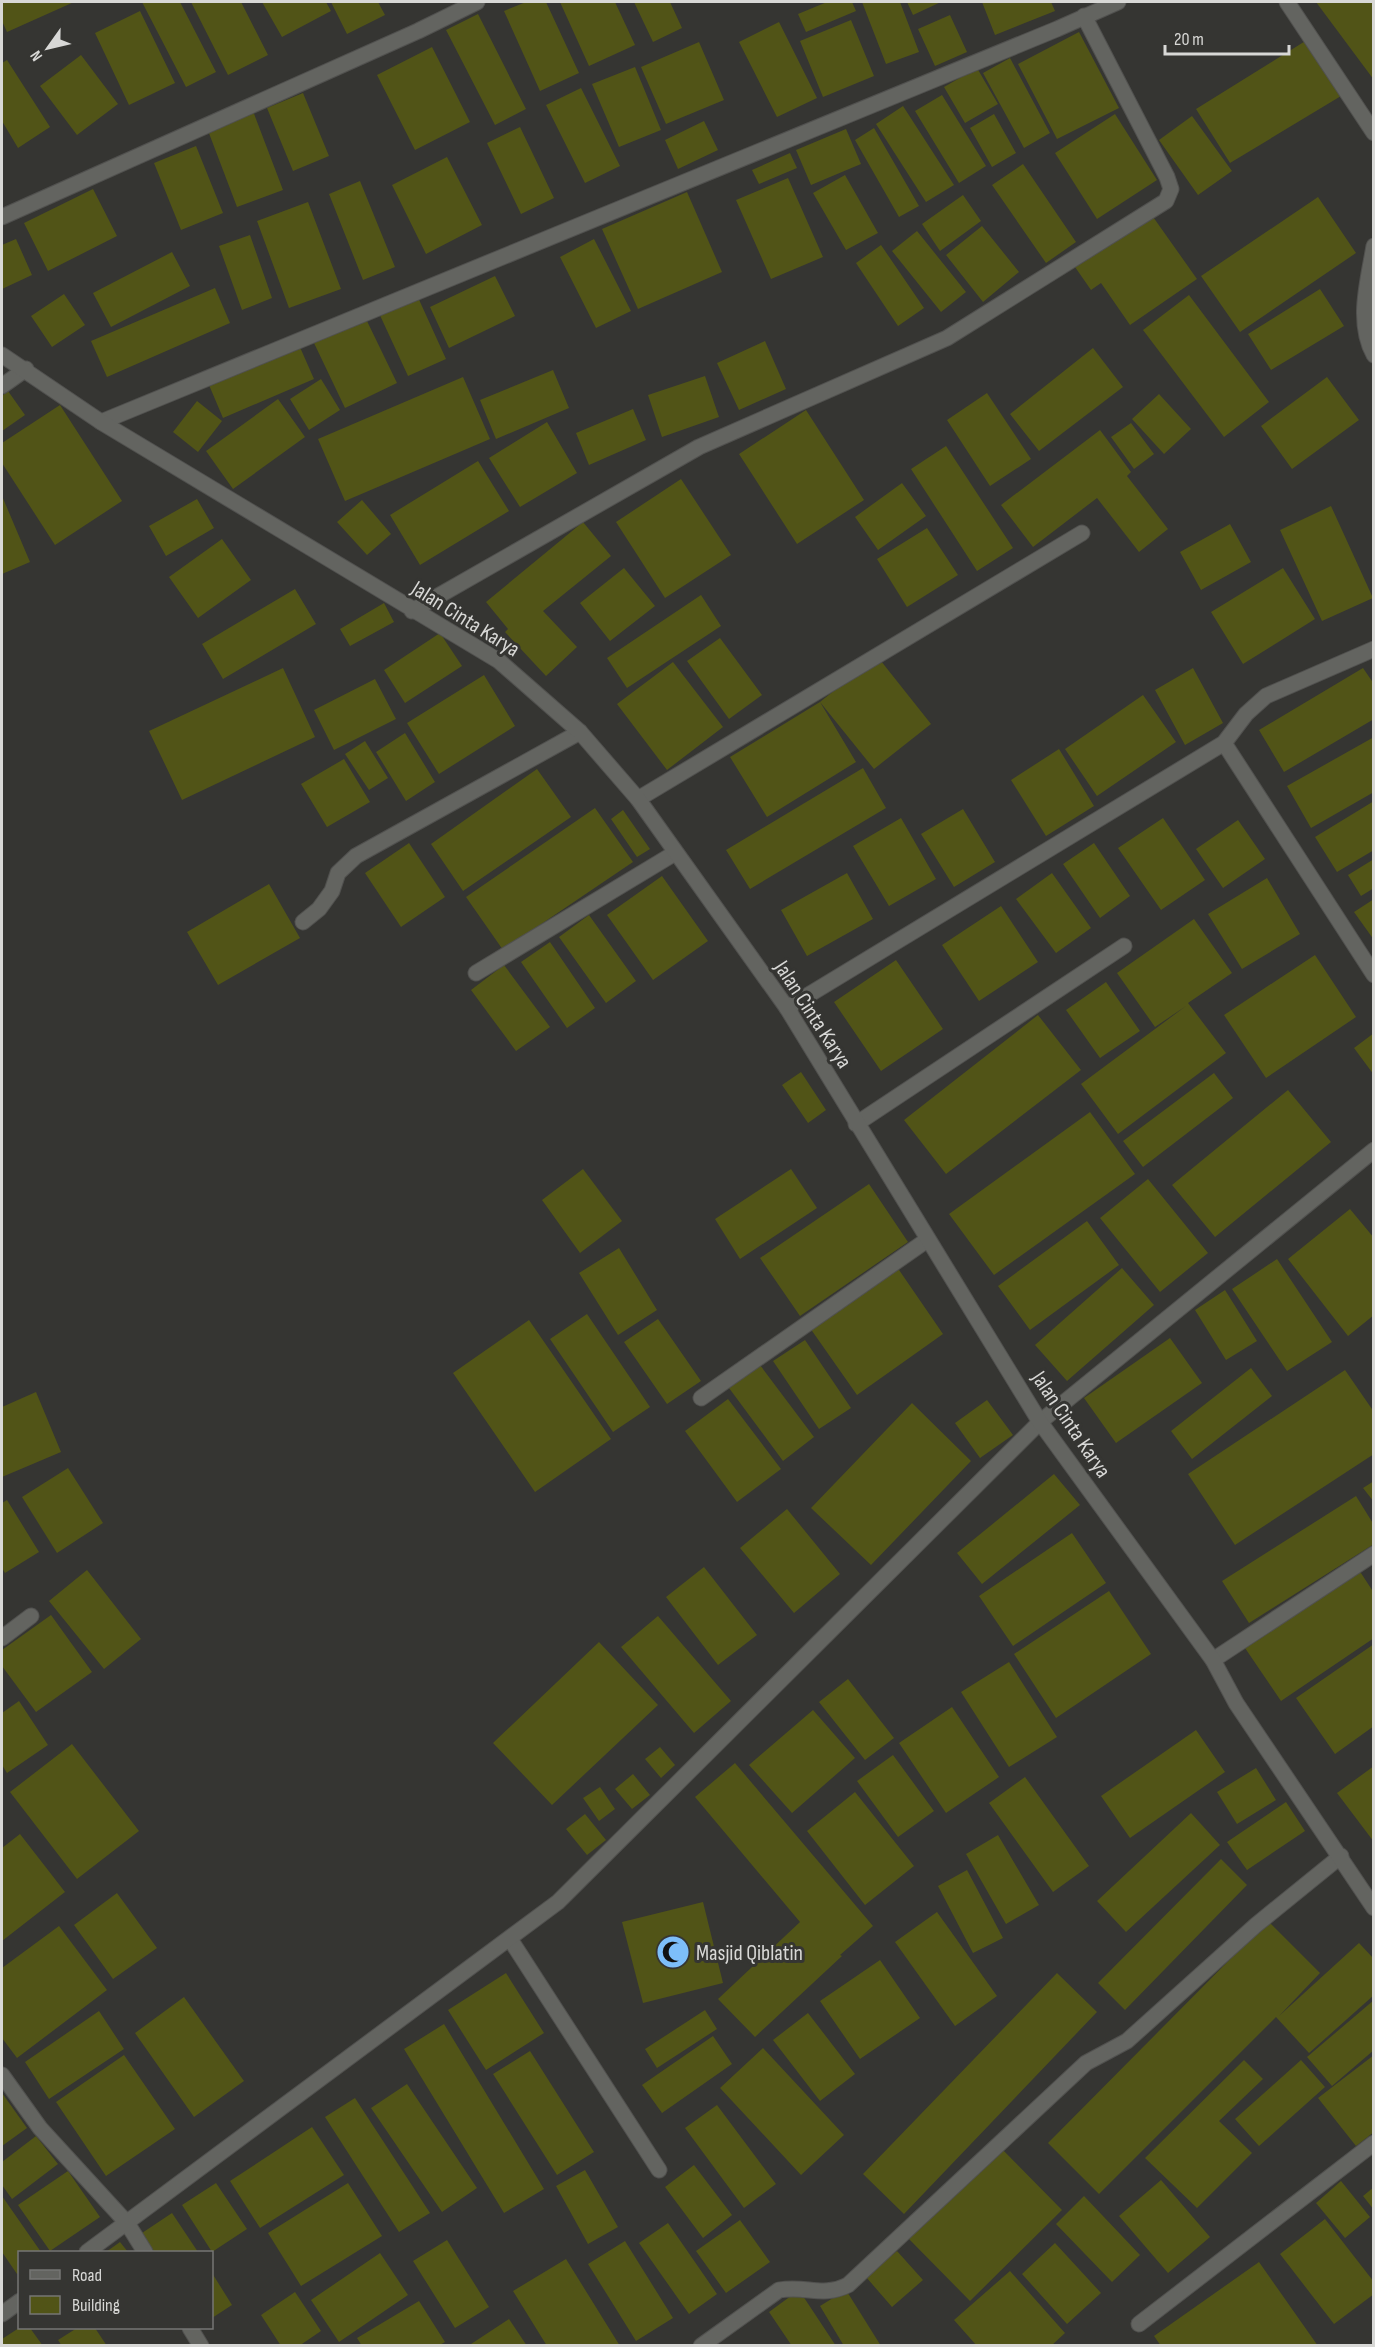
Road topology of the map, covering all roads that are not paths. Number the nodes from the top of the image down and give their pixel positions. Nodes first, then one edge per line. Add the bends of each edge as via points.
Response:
1 (477, 2) edge
2 (1118, 2) edge
3 (1287, 2) edge
4 (1084, 16) junction
5 (1374, 133) edge
6 (2, 217) edge
7 (1374, 246) edge
8 (2, 355) edge
9 (1374, 355) edge
10 (26, 369) junction
11 (2, 386) edge
12 (101, 422) junction
13 (1082, 533) dead end
14 (412, 611) junction
15 (1374, 649) edge
16 (580, 732) junction
17 (1224, 743) junction
18 (638, 800) junction
19 (675, 853) junction
20 (303, 922) dead end
21 (1124, 946) dead end
22 (476, 973) dead end
23 (1374, 975) edge
24 (786, 1008) junction
25 (856, 1124) junction
26 (1374, 1150) edge
27 (927, 1240) junction
28 (701, 1398) dead end
29 (1040, 1422) junction
30 (1374, 1554) edge
31 (31, 1616) dead end
32 (2, 1638) edge
33 (1213, 1660) junction
34 (1341, 1856) junction
35 (1373, 1906) edge
36 (510, 1939) junction
37 (2, 2075) edge
38 (1374, 2143) edge
39 (659, 2170) dead end
40 (127, 2223) junction
41 (90, 2251) edge
42 (144, 2251) edge
43 (18, 2302) edge
44 (2, 2314) edge
45 (1139, 2324) dead end
46 (191, 2329) edge
47 (201, 2346) edge
48 (701, 2346) edge

1 - 6 street via 418,32
2 - 4 street
3 - 5 street
4 - 12 street
4 - 14 street via 1167,177 1172,189 1166,201 947,338 699,447
7 - 9 street via 1364,318 1364,332
8 - 10 street, Jalan Cinta Karya
10 - 11 street
10 - 12 street, Jalan Cinta Karya
12 - 14 street, Jalan Cinta Karya
13 - 18 street
14 - 16 street, Jalan Cinta Karya via 499,661
15 - 17 street via 1266,696
16 - 18 street, Jalan Cinta Karya
16 - 20 street via 356,856 338,873 332,891 319,909
17 - 23 street
17 - 24 street
18 - 19 street, Jalan Cinta Karya
19 - 22 street
19 - 24 street, Jalan Cinta Karya
21 - 25 street
24 - 25 street, Jalan Cinta Karya
25 - 27 street, Jalan Cinta Karya
26 - 29 street
27 - 28 street
27 - 29 street, Jalan Cinta Karya
29 - 33 street, Jalan Cinta Karya
29 - 36 street via 558,1902
30 - 33 street
31 - 32 street
33 - 34 street, Jalan Cinta Karya via 1236,1703
34 - 35 street, Jalan Cinta Karya
34 - 48 street via 1256,1925 1127,2041 1086,2063 848,2285 832,2293 779,2290
36 - 39 street
36 - 40 street
37 - 40 street via 40,2128
38 - 45 street
40 - 41 street
40 - 42 street
43 - 44 street
46 - 47 street

